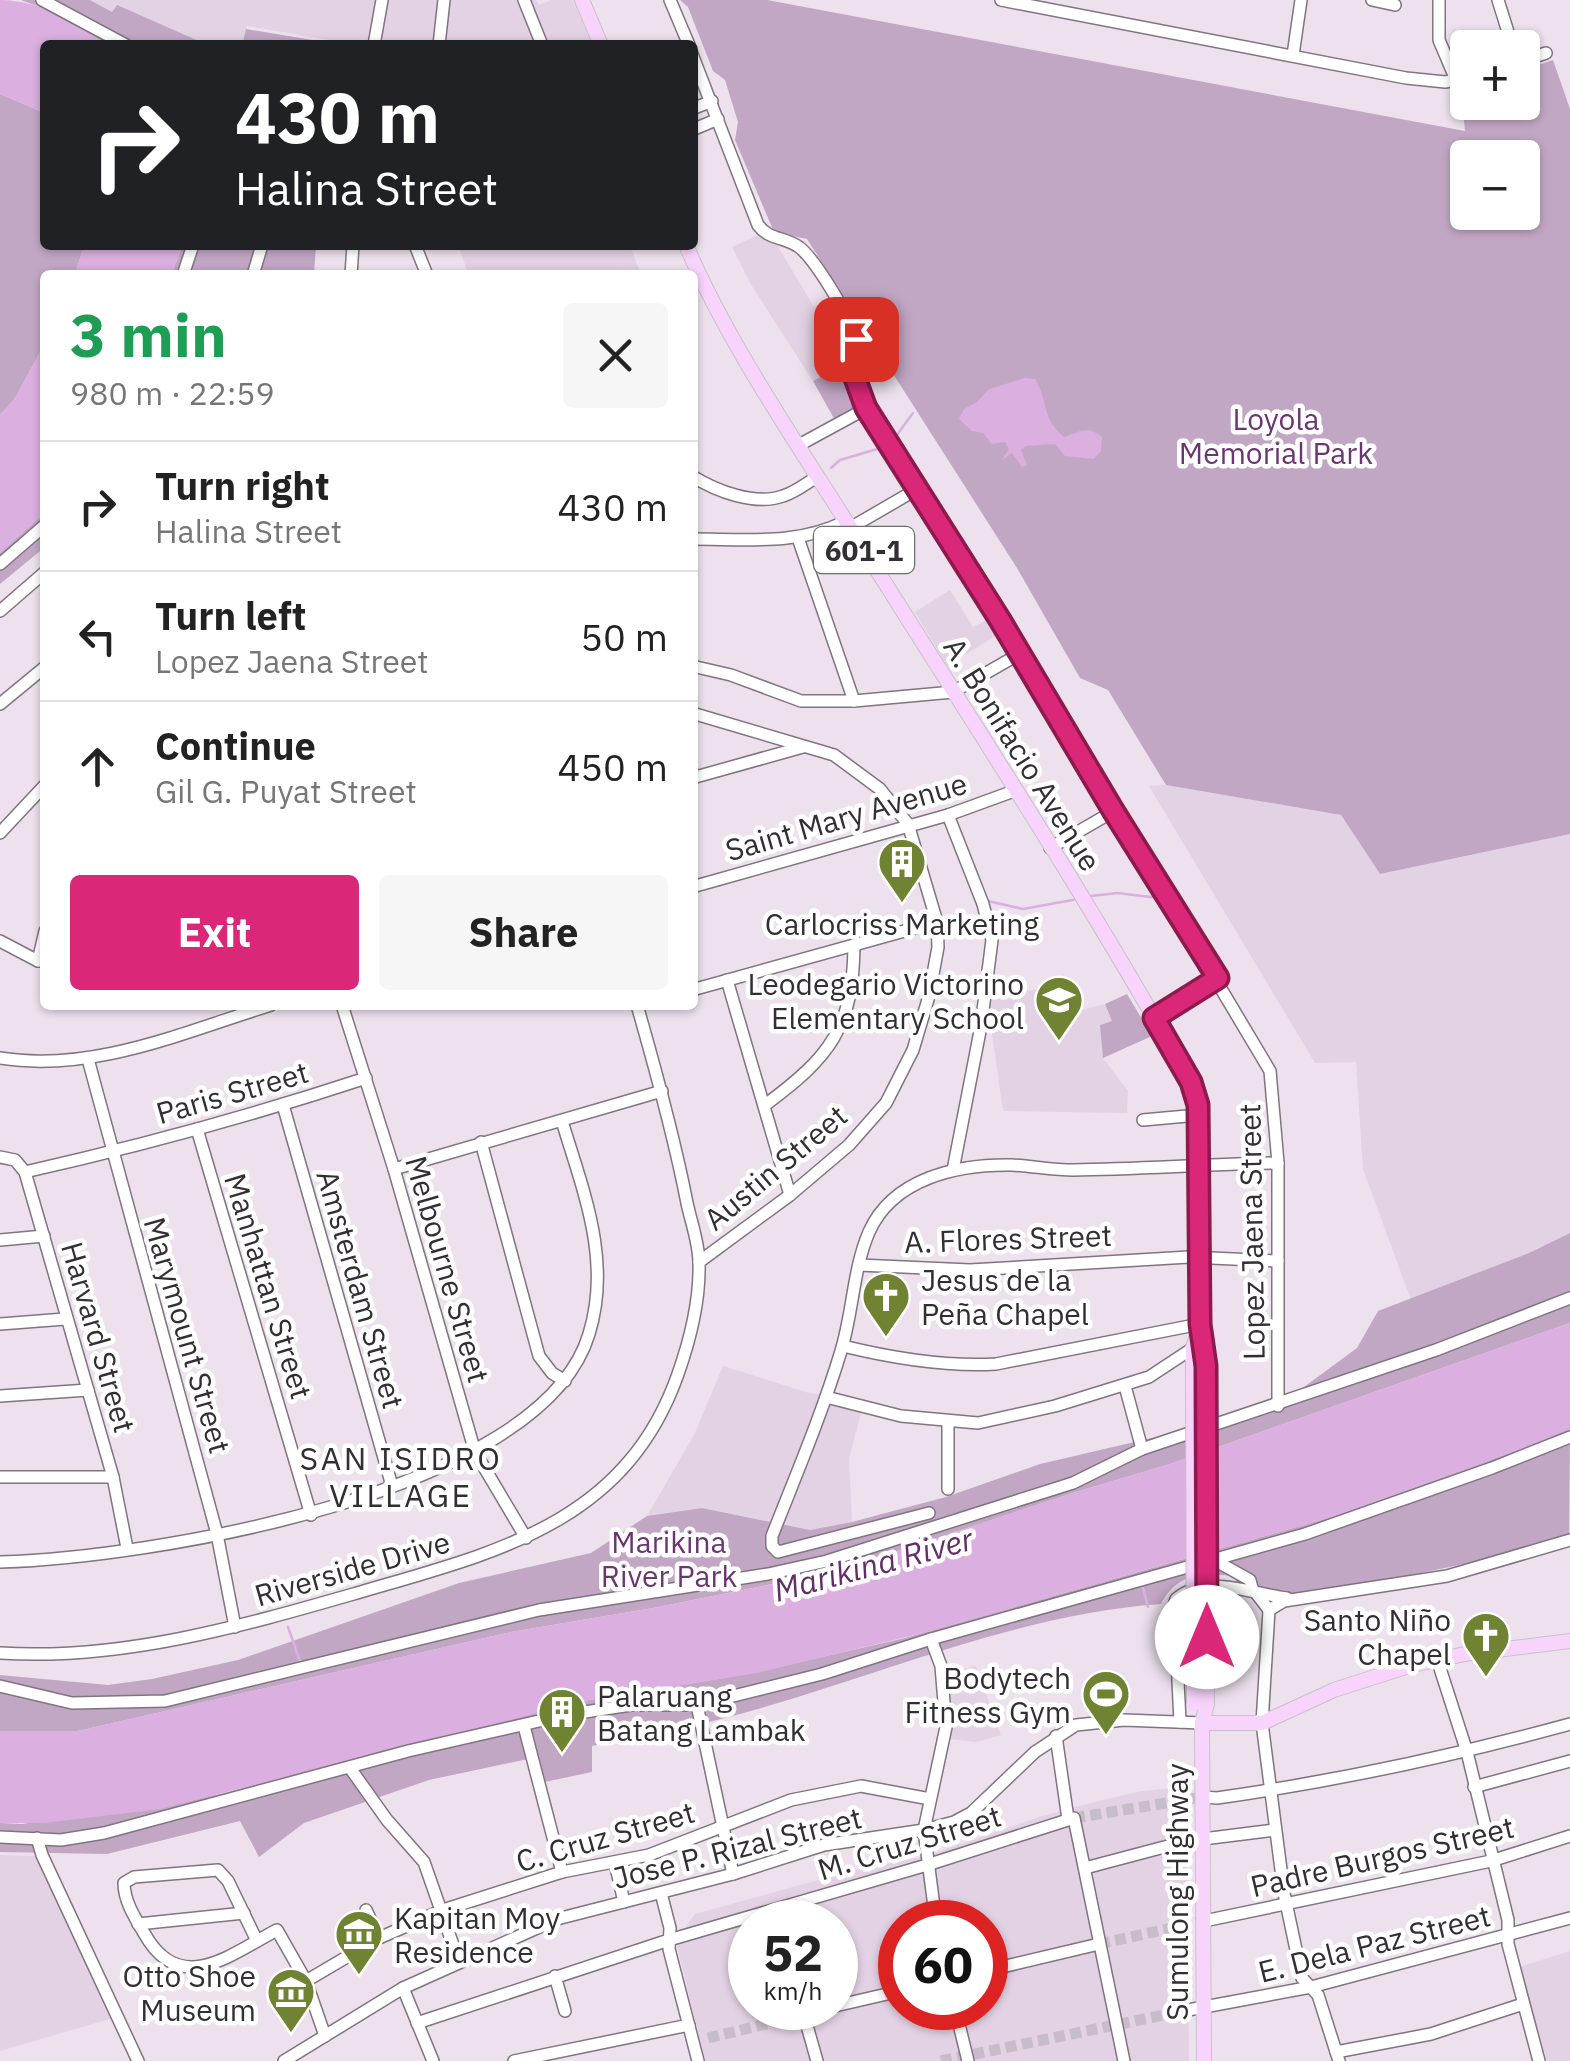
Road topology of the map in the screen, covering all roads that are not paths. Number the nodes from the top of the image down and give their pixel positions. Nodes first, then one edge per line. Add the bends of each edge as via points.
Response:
1 (42, 0) edge
2 (382, 0) edge
3 (444, 0) edge
4 (524, 0) edge
5 (582, 0) edge
6 (670, 0) edge
7 (1001, 0) edge
8 (1302, 0) edge
9 (1372, 0) edge
10 (1439, 0) edge
11 (1498, 0) edge
12 (1395, 5) dead end
13 (1507, 30) edge
14 (117, 40) edge
15 (375, 40) edge
16 (440, 40) edge
17 (540, 40) edge
18 (600, 40) edge
19 (687, 40) edge
20 (1546, 53) dead end
21 (1293, 54) junction
22 (1540, 55) edge
23 (1450, 59) edge
24 (698, 68) edge
25 (1450, 81) edge
26 (712, 101) junction
27 (698, 107) edge
28 (718, 119) junction
29 (698, 127) edge
30 (698, 288) edge
31 (866, 408) junction
32 (799, 445) junction
33 (818, 476) junction
34 (698, 479) edge
35 (919, 488) junction
36 (848, 524) junction
37 (40, 529) edge
38 (798, 538) junction
39 (698, 539) edge
40 (0, 564) edge
41 (40, 576) edge
42 (0, 610) edge
43 (1021, 653) junction
44 (698, 667) edge
45 (40, 671) edge
46 (953, 692) junction
47 (854, 700) junction
48 (0, 704) edge
49 (698, 715) edge
50 (803, 747) junction
51 (698, 776) edge
52 (40, 790) edge
53 (1014, 791) junction
54 (1114, 812) junction
55 (948, 815) junction
56 (908, 824) junction
57 (0, 833) edge
58 (1050, 848) junction
59 (698, 885) edge
60 (938, 922) junction
61 (0, 941) edge
62 (854, 946) junction
63 (40, 960) edge
64 (1218, 978) junction
65 (727, 980) junction
66 (698, 988) edge
67 (254, 1010) edge
68 (344, 1010) edge
69 (639, 1010) edge
70 (1154, 1018) junction
71 (0, 1058) edge
72 (88, 1059) junction
73 (366, 1078) junction
74 (662, 1091) junction
75 (283, 1105) junction
76 (765, 1105) junction
77 (1198, 1115) junction
78 (562, 1120) junction
79 (1143, 1120) dead end
80 (196, 1129) junction
81 (481, 1142) junction
82 (111, 1153) junction
83 (0, 1158) edge
84 (1199, 1164) junction
85 (1278, 1164) junction
86 (394, 1169) junction
87 (953, 1170) junction
88 (25, 1172) junction
89 (790, 1195) junction
90 (44, 1236) junction
91 (0, 1240) edge
92 (1200, 1259) junction
93 (1278, 1261) junction
94 (699, 1262) junction
95 (859, 1265) junction
96 (1570, 1298) edge
97 (65, 1319) junction
98 (0, 1324) edge
99 (1200, 1324) junction
100 (842, 1346) junction
101 (1193, 1348) junction
102 (1200, 1366) junction
103 (565, 1381) junction
104 (1125, 1386) junction
105 (88, 1390) junction
106 (0, 1396) edge
107 (826, 1397) junction
108 (1278, 1406) junction
109 (948, 1422) junction
110 (1570, 1437) edge
111 (1142, 1450) junction
112 (475, 1452) junction
113 (0, 1477) edge
114 (113, 1477) junction
115 (392, 1486) junction
116 (948, 1489) dead end
117 (929, 1513) dead end
118 (311, 1515) junction
119 (218, 1534) junction
120 (526, 1538) junction
121 (1570, 1540) edge
122 (127, 1548) junction
123 (1216, 1561) junction
124 (0, 1562) edge
125 (1201, 1564) junction
126 (1252, 1588) junction
127 (1202, 1589) junction
128 (1294, 1600) junction
129 (1270, 1610) junction
130 (234, 1626) junction
131 (931, 1639) junction
132 (1570, 1641) edge
133 (0, 1652) edge
134 (1436, 1660) junction
135 (0, 1686) edge
136 (696, 1705) junction
137 (1180, 1722) junction
138 (1202, 1723) junction
139 (1262, 1723) junction
140 (1570, 1724) edge
141 (524, 1726) junction
142 (1056, 1736) junction
143 (1466, 1752) junction
144 (1570, 1761) edge
145 (350, 1768) junction
146 (1474, 1787) junction
147 (1270, 1790) junction
148 (1203, 1797) junction
149 (930, 1799) junction
150 (1071, 1819) junction
151 (723, 1828) junction
152 (924, 1830) junction
153 (1275, 1830) junction
154 (1570, 1836) edge
155 (0, 1837) edge
156 (37, 1838) junction
157 (1203, 1840) junction
158 (1491, 1861) junction
159 (615, 1863) junction
160 (927, 1865) junction
161 (1085, 1868) junction
162 (562, 1872) junction
163 (733, 1874) junction
164 (661, 1893) junction
165 (823, 1900) edge
166 (933, 1900) edge
167 (624, 1902) junction
168 (1286, 1904) junction
169 (366, 1910) dead end
170 (443, 1910) junction
171 (244, 1913) junction
172 (1570, 1918) edge
173 (1204, 1921) junction
174 (138, 1924) junction
175 (728, 1927) edge
176 (1507, 1936) junction
177 (378, 1938) junction
178 (669, 1940) junction
179 (257, 1942) junction
180 (1099, 1944) junction
181 (458, 1962) junction
182 (1008, 1966) edge
183 (555, 1976) junction
184 (306, 1981) junction
185 (1311, 1987) junction
186 (403, 1988) junction
187 (1523, 2004) junction
188 (1196, 2008) junction
189 (564, 2012) dead end
190 (417, 2023) junction
191 (690, 2025) junction
192 (805, 2030) edge
193 (960, 2030) edge
194 (325, 2036) junction
195 (708, 2038) tunnel mouth
196 (694, 2042) junction
197 (1338, 2057) edge
198 (138, 2061) edge
199 (284, 2061) edge
200 (433, 2061) edge
201 (514, 2061) edge
202 (698, 2061) edge
203 (817, 2061) edge
204 (968, 2061) edge
205 (1124, 2061) edge
206 (1204, 2061) edge
207 (1538, 2061) edge

1 - 14 street
2 - 15 street
3 - 16 street
4 - 17 street
5 - 18 main road
6 - 19 street
7 - 21 street
8 - 21 street
9 - 12 street
10 - 23 street via 1439,40
11 - 13 street
20 - 22 street
21 - 25 street
24 - 26 street
26 - 27 street
26 - 28 street
28 - 29 street
28 - 31 street via 758,225 805,254 854,331 855,378
30 - 32 main road, A. Bonifacio Avenue / 601-1
31 - 32 street
31 - 35 street, Lopez Jaena Street
32 - 33 main road, A. Bonifacio Avenue / 601-1
33 - 34 street via 771,500
33 - 36 main road, A. Bonifacio Avenue / 601-1
35 - 36 street
35 - 43 street, Lopez Jaena Street
36 - 38 street
36 - 46 main road, A. Bonifacio Avenue / 601-1
37 - 40 street
38 - 39 street
38 - 47 street
41 - 42 street
43 - 46 street
43 - 54 street, Lopez Jaena Street
44 - 47 street via 801,701
45 - 48 street
46 - 47 street
46 - 53 main road, A. Bonifacio Avenue / 601-1
49 - 50 street
50 - 51 street
50 - 56 street via 834,755 880,789
52 - 57 street
53 - 55 street, Saint Mary Avenue
53 - 58 main road, A. Bonifacio Avenue / 601-1
54 - 58 street
54 - 64 street, Lopez Jaena Street
55 - 56 street, Saint Mary Avenue
55 - 87 street via 992,940
56 - 59 street, Saint Mary Avenue
56 - 60 street, Austin Street
58 - 70 main road, A. Bonifacio Avenue / 601-1
60 - 62 street
60 - 89 street, Austin Street via 914,1050 886,1103
61 - 63 street
62 - 65 street
62 - 76 street via 854,989 844,1020 818,1060
64 - 70 street
64 - 85 street, Lopez Jaena Street via 1270,1071
65 - 66 street
65 - 76 street
67 - 72 street
68 - 73 street, Melbourne Street
69 - 74 street, Riverside Drive
70 - 77 main road, A. Bonifacio Avenue / 601-1 via 1191,1082
71 - 72 street
72 - 82 street, Marymount Street
73 - 75 street, Paris Street
73 - 86 street, Melbourne Street
74 - 78 street
74 - 94 street, Riverside Drive
75 - 80 street, Paris Street
75 - 115 street, Amsterdam Street
76 - 89 street
77 - 79 street
77 - 84 main road, A. Bonifacio Avenue / 601-1
78 - 81 street
78 - 103 street via 597,1240 598,1295 588,1337
80 - 82 street, Paris Street
80 - 118 street, Manhattan Street
81 - 86 street
81 - 103 street via 540,1356
82 - 88 street, Paris Street
82 - 119 street, Marymount Street
83 - 88 street via 15,1160
84 - 85 street
84 - 87 street
84 - 92 main road, A. Bonifacio Avenue / 601-1
85 - 93 street, Lopez Jaena Street
86 - 112 street, Melbourne Street
87 - 95 street via 912,1184 893,1200 870,1230
88 - 90 street, Harvard Street
89 - 94 street, Austin Street
90 - 91 street
90 - 97 street, Harvard Street
92 - 93 street, A. Flores Street
92 - 95 street, A. Flores Street via 970,1270
92 - 99 main road, A. Bonifacio Avenue / 601-1
93 - 108 street, Lopez Jaena Street
94 - 120 street, Riverside Drive via 690,1340 652,1430 599,1492
95 - 100 street
96 - 108 street
97 - 98 street
97 - 105 street, Harvard Street
99 - 100 street via 970,1366
99 - 101 main road, A. Bonifacio Avenue / 601-1
99 - 102 main road, A. Bonifacio Avenue / 601-1
100 - 107 street
101 - 102 main road, A. Bonifacio Avenue / 601-1
101 - 104 street via 1150,1378
102 - 138 main road, A. Bonifacio Avenue / 601-1, bridge
103 - 112 street
104 - 109 street via 1003,1418
104 - 111 street
105 - 106 street
105 - 114 street, Harvard Street
107 - 109 street
107 - 117 street via 772,1536 774,1550
108 - 111 street
109 - 116 street
110 - 123 street
111 - 135 street via 1073,1483 827,1560 539,1610 165,1700 72,1702
112 - 115 street
112 - 120 street, Melbourne Street
113 - 114 street
114 - 122 street, Harvard Street
115 - 118 street
118 - 119 street
119 - 122 street
119 - 130 street, Marymount Street
120 - 130 street, Riverside Drive
121 - 128 street via 1447,1576
122 - 124 street
123 - 125 street
123 - 126 street via 1250,1580
125 - 127 street
125 - 131 street
126 - 127 street
126 - 128 street
126 - 129 street
127 - 137 street via 1182,1594 1170,1611
128 - 129 street
129 - 139 street
130 - 133 street, Riverside Drive via 138,1646
131 - 136 street
131 - 149 street via 946,1727
132 - 134 main road
134 - 139 main road via 1334,1690
134 - 143 street
136 - 141 street via 594,1709
136 - 151 street
137 - 138 street, Jose P. Rizal Street
137 - 142 street, Jose P. Rizal Street via 1076,1725
138 - 139 main road
138 - 148 main road, Sumulong Highway / 601-1
139 - 147 street
140 - 143 street
141 - 145 street
141 - 162 street
142 - 150 street
142 - 152 street, Jose P. Rizal Street via 971,1813
143 - 146 street
143 - 147 street
144 - 146 street
145 - 156 street via 104,1833
145 - 170 street via 424,1862
146 - 158 street
147 - 148 street
147 - 153 street
148 - 157 main road, Sumulong Highway / 601-1
149 - 151 street, C. Cruz Street via 861,1786 791,1800
149 - 152 street
150 - 160 street, M. Cruz Street
150 - 161 street
151 - 159 street, C. Cruz Street
151 - 163 street
152 - 160 street
152 - 163 street, Jose P. Rizal Street via 848,1840
153 - 157 street
153 - 168 street
154 - 158 street, Padre Burgos Street
155 - 156 street
156 - 198 street
157 - 161 street
157 - 173 main road, Sumulong Highway / 601-1
158 - 168 street, Padre Burgos Street
158 - 176 street
159 - 162 street, C. Cruz Street
159 - 167 street
160 - 165 street, M. Cruz Street
160 - 166 street
161 - 180 street
162 - 170 street, C. Cruz Street
163 - 164 street, Jose P. Rizal Street
164 - 167 street, Jose P. Rizal Street
164 - 178 street
167 - 181 street, Jose P. Rizal Street via 557,1919
168 - 173 street, Padre Burgos Street
168 - 185 street via 1302,1978
169 - 177 street
170 - 177 street, C. Cruz Street
170 - 181 street
171 - 174 street
171 - 174 street via 214,1868 125,1881
171 - 179 street
172 - 176 street, E. Dela Paz Street
173 - 188 main road, Sumulong Highway / 601-1
174 - 179 street via 154,1951 192,1967 214,1966
175 - 178 street, M. Cruz Street
176 - 185 street, E. Dela Paz Street
176 - 187 street
177 - 184 street, C. Cruz Street
178 - 183 street, M. Cruz Street
178 - 191 street
179 - 184 street via 277,1930
180 - 182 street
180 - 205 street
181 - 186 street, Jose P. Rizal Street
183 - 189 street
183 - 190 street, M. Cruz Street
184 - 194 street
185 - 188 street, E. Dela Paz Street
185 - 197 street
186 - 190 street
186 - 194 street, Jose P. Rizal Street
187 - 197 street
187 - 207 street
188 - 206 main road, Sumulong Highway / 601-1
190 - 200 street
191 - 196 street
191 - 201 street
192 - 203 street
193 - 204 street
194 - 199 street, Jose P. Rizal Street
195 - 196 street
196 - 202 street

